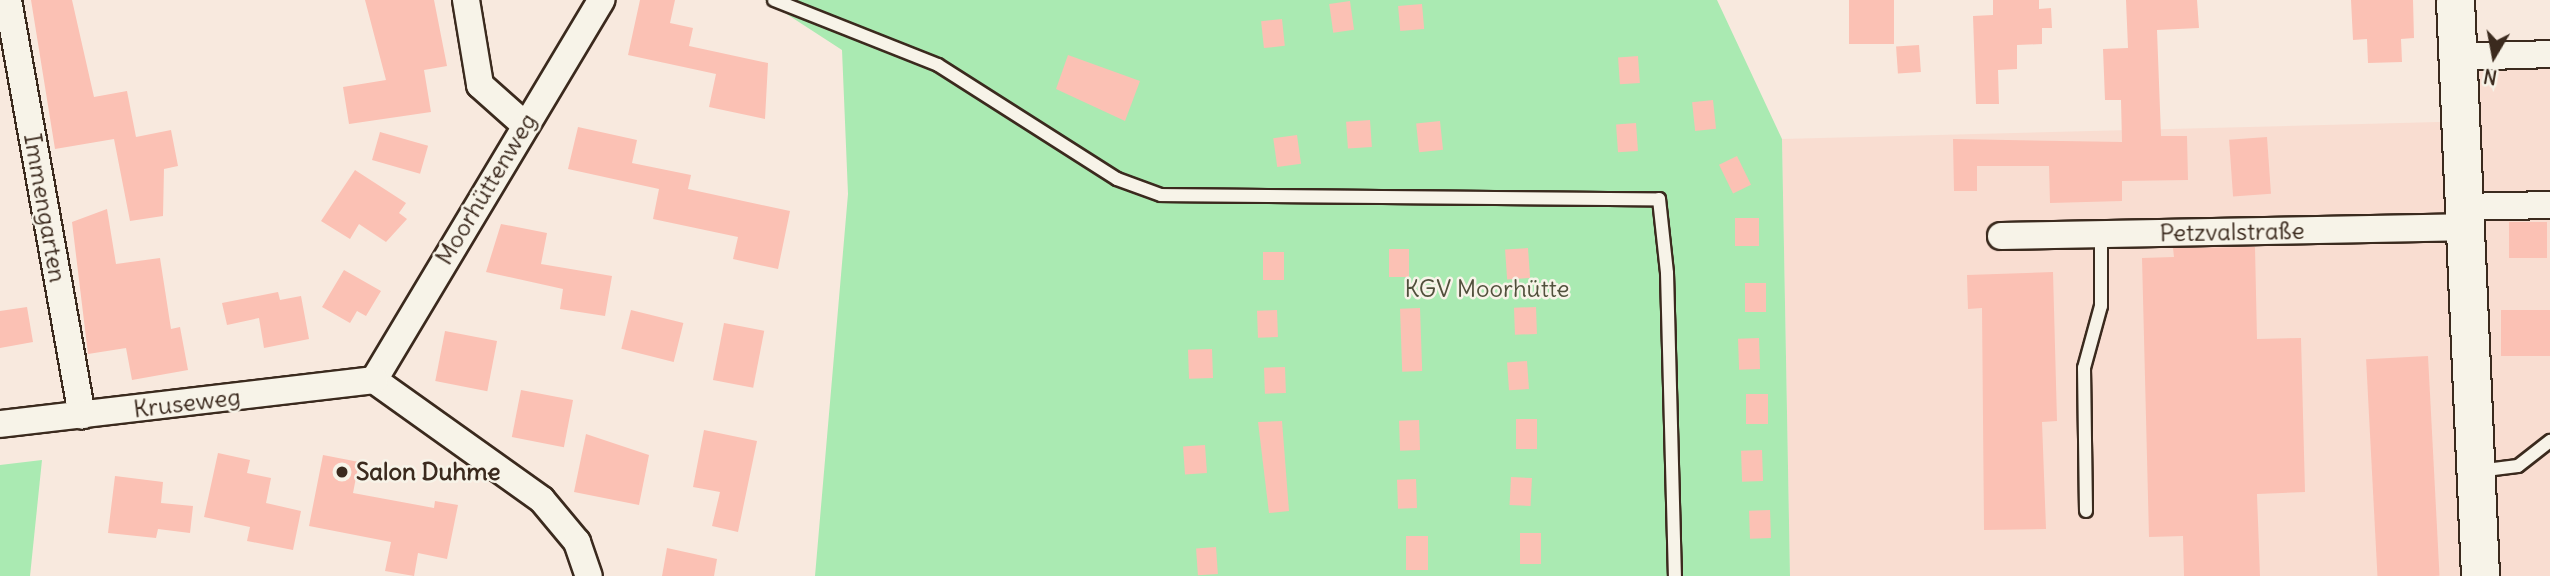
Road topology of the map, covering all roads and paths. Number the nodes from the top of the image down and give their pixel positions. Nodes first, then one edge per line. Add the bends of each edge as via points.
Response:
1 (8, 0) edge
2 (466, 0) edge
3 (601, 0) edge
4 (774, 0) edge
5 (2455, 0) edge
6 (2550, 54) edge
7 (2457, 57) junction
8 (524, 124) junction
9 (2550, 205) edge
10 (2462, 217) junction
11 (2101, 234) junction
12 (2001, 236) dead end
13 (374, 380) junction
14 (82, 415) junction
15 (0, 424) edge
16 (2550, 441) edge
17 (2474, 471) junction
18 (2086, 512) dead end
19 (589, 576) edge
20 (1675, 576) edge
21 (2480, 576) edge

1 - 14 street, Immengarten
2 - 8 street via 480,85
3 - 8 street, Moorhüttenweg
4 - 20 lane via 938,65 1117,178 1161,195 1658,199 1667,273
5 - 7 street
6 - 7 street
7 - 10 street
8 - 13 street, Moorhüttenweg
9 - 10 street, Petzvalstraße
10 - 11 street, Petzvalstraße
10 - 17 street
11 - 12 street, Petzvalstraße
11 - 18 lane via 2101,306 2084,369
13 - 14 street, Kruseweg
13 - 19 street via 542,500 577,542
14 - 15 street, Kruseweg
16 - 17 lane via 2518,466
17 - 21 street

